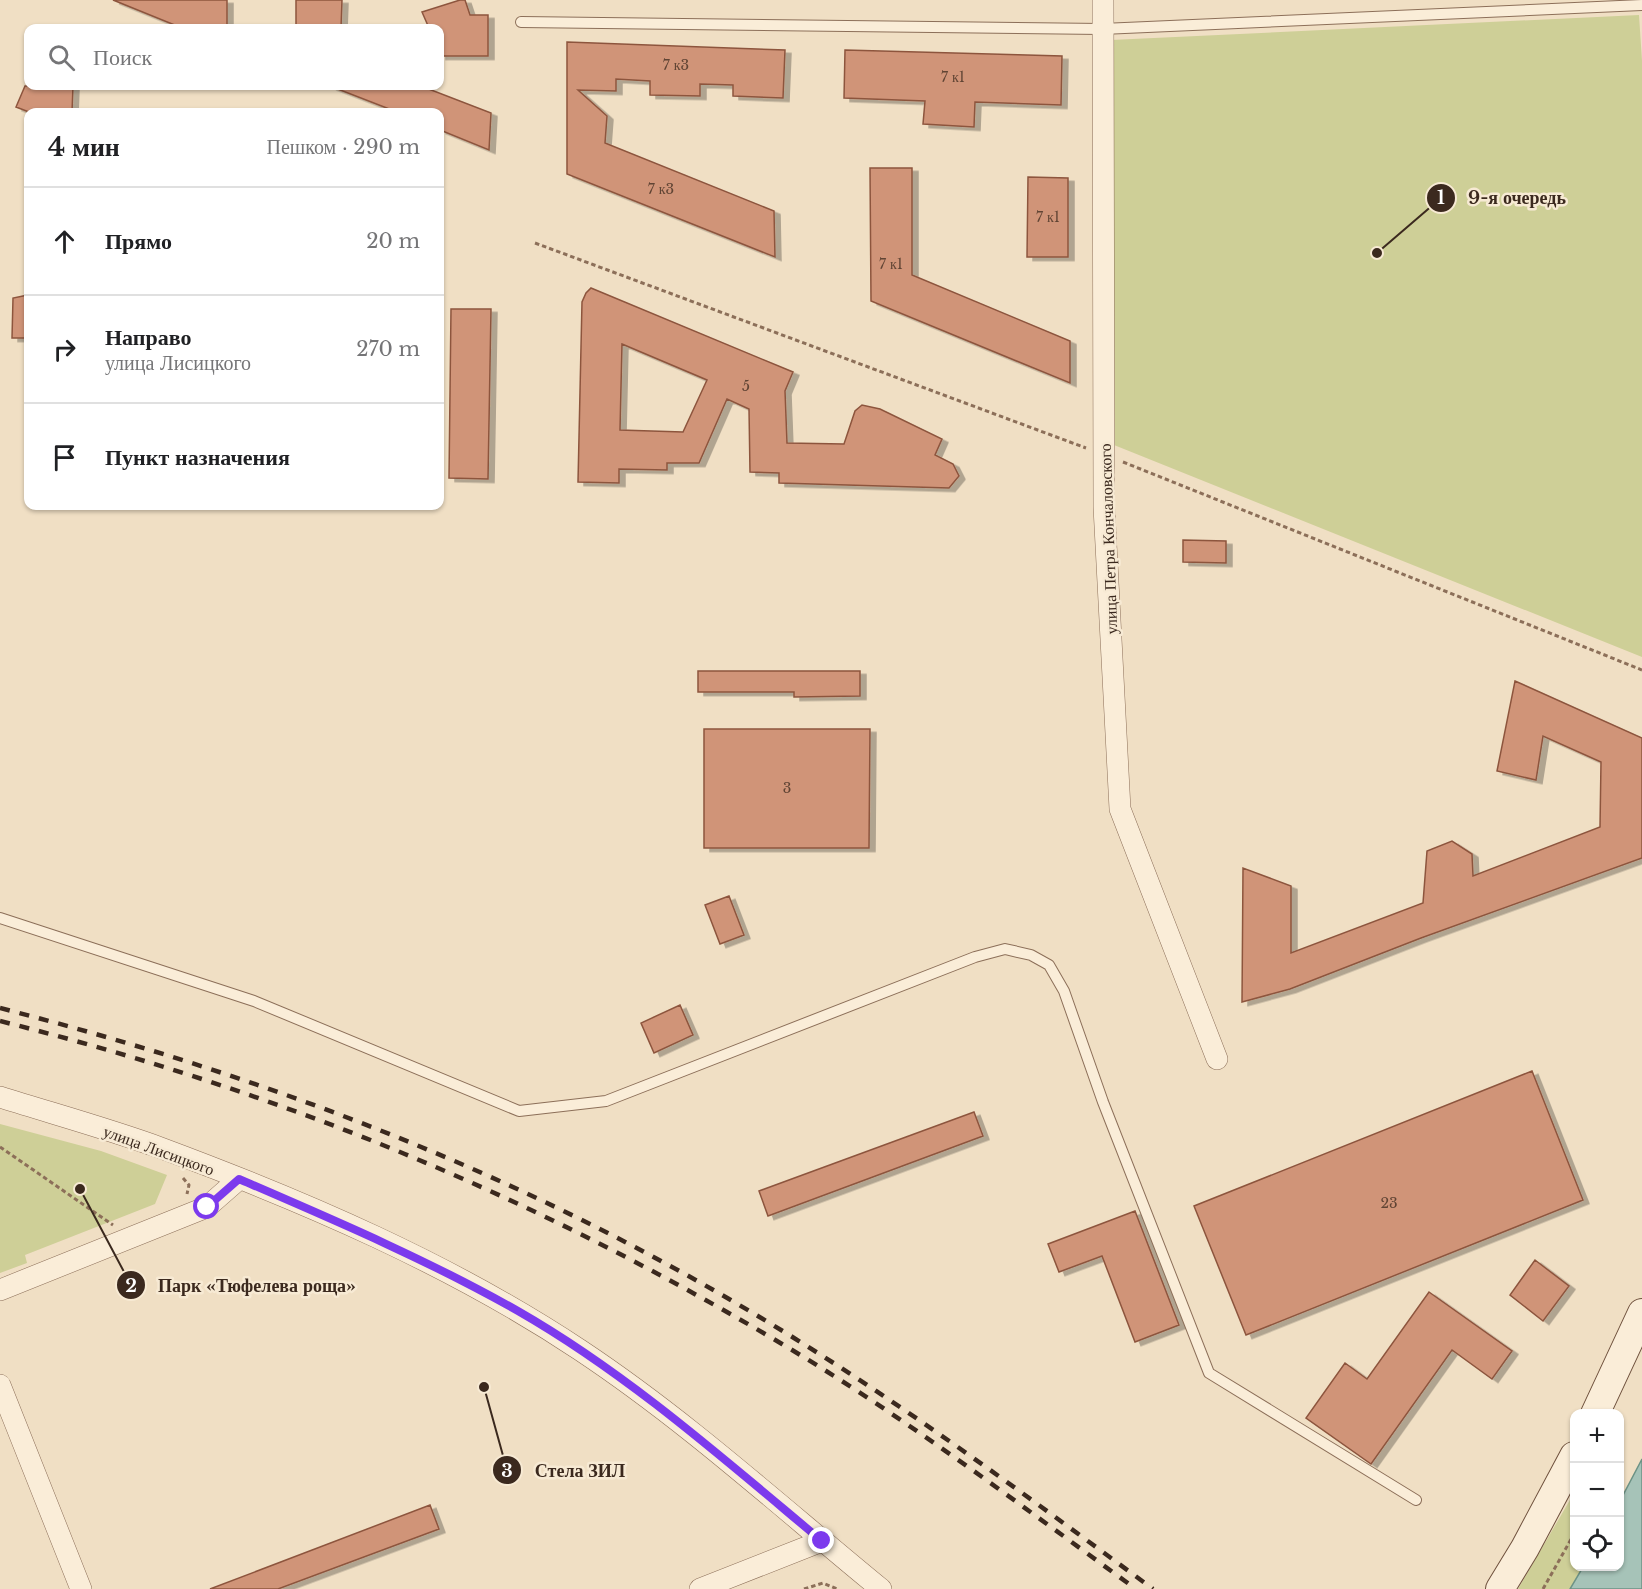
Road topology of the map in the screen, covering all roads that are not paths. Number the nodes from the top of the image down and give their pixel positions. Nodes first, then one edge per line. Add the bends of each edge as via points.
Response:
1 (1103, 0) edge
2 (1642, 4) edge
3 (521, 22) dead end
4 (1102, 29) junction
5 (0, 918) edge
6 (1217, 1059) dead end
7 (0, 1097) edge
8 (239, 1179) junction
9 (0, 1290) edge
10 (1642, 1313) edge
11 (0, 1384) edge
12 (1598, 1409) edge
13 (1571, 1463) edge
14 (1416, 1500) dead end
15 (822, 1541) junction
16 (81, 1589) edge
17 (700, 1589) edge
18 (881, 1589) edge
19 (1500, 1589) edge

1 - 4 street, улица Петра Кончаловского
2 - 4 lane
3 - 4 lane
4 - 6 street, улица Петра Кончаловского via 1104,507 1120,809
5 - 14 lane via 255,1001 519,1111 606,1101 975,957 1005,949 1030,955 1049,965 1064,991 1209,1373
7 - 8 street, улица Лисицкого via 159,1148
8 - 9 street via 207,1207
8 - 15 street, улица Лисицкого via 408,1253 528,1317 681,1424
10 - 12 main road
11 - 16 street
13 - 19 main road
15 - 17 street
15 - 18 street, улица Лисицкого

